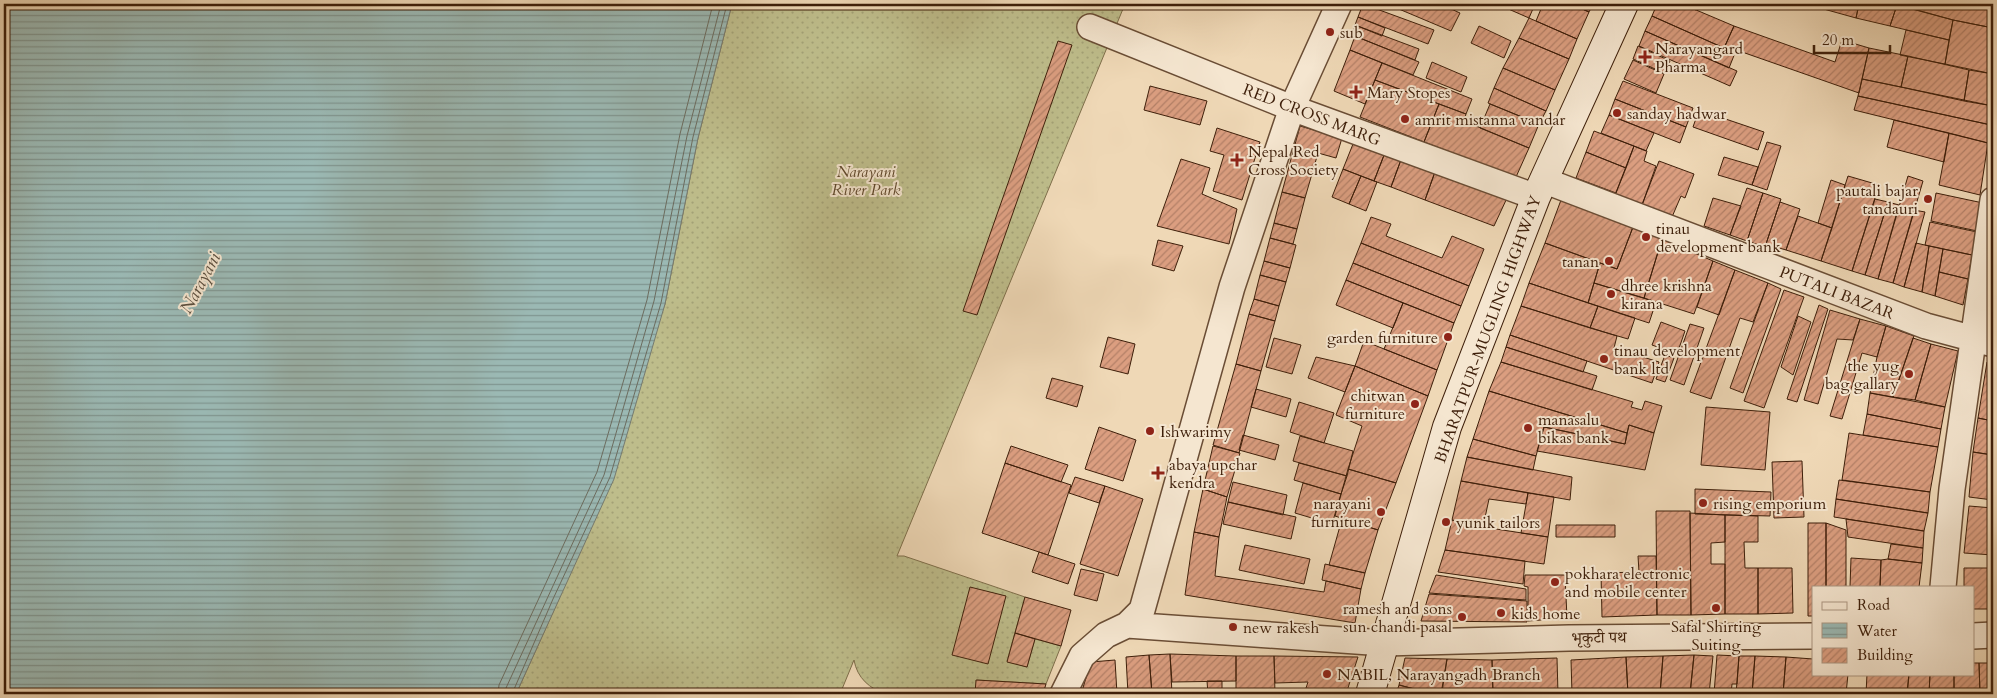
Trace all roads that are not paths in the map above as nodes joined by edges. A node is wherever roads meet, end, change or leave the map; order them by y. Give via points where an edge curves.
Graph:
1 (1339, 4) edge
2 (1624, 4) edge
3 (1090, 26) dead end
4 (1292, 108) junction
5 (1539, 189) junction
6 (1993, 200) edge
7 (1984, 341) edge
8 (1943, 586) edge
9 (1127, 625) junction
10 (1812, 636) edge
11 (1974, 636) edge
12 (1993, 636) edge
13 (1384, 643) junction
14 (1063, 694) edge
15 (1370, 694) edge

1 - 4 street
2 - 5 main road, BHARATPUR-MUGLING HIGHWAY
3 - 4 street, RED CROSS MARG
4 - 5 street, RED CROSS MARG
4 - 9 street via 1232,287 1150,587 1142,610
5 - 7 street, PUTALI BAZAR via 1926,326
5 - 13 main road, BHARATPUR-MUGLING HIGHWAY via 1447,427
6 - 7 street
7 - 8 street via 1952,489
9 - 13 street, भृकुटी पथ
9 - 14 street via 1106,635 1082,656
10 - 13 street, भृकुटी पथ
11 - 12 street
13 - 15 main road, BHARATPUR-MUGLING HIGHWAY

